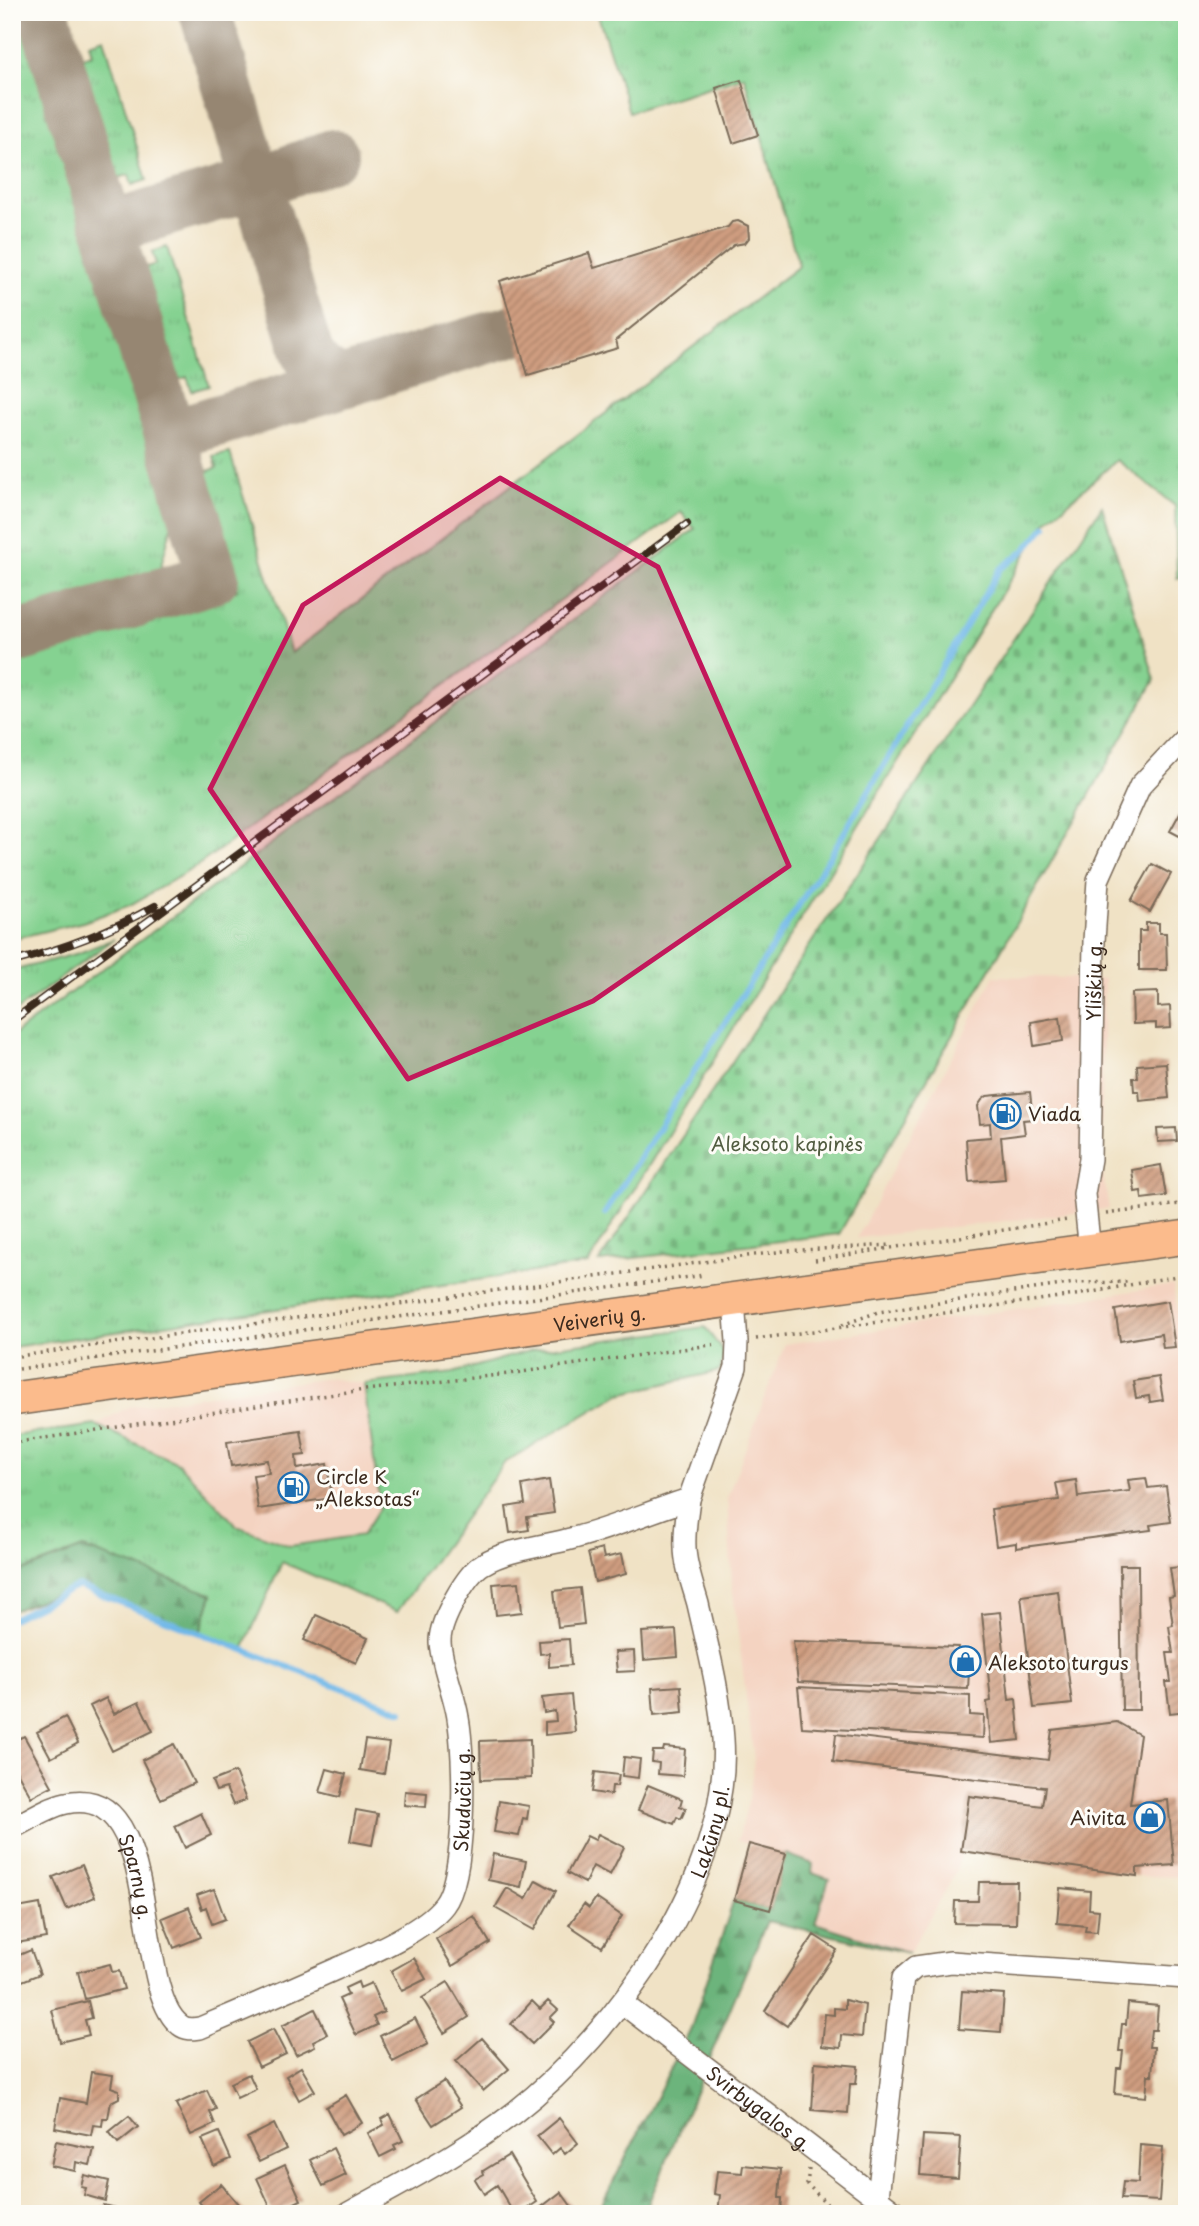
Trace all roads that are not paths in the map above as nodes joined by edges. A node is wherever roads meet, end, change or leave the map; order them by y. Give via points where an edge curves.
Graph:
1 (1187, 736) edge
2 (1187, 1237) edge
3 (1090, 1251) junction
4 (734, 1301) junction
5 (12, 1399) edge
6 (689, 1499) junction
7 (12, 1828) edge
8 (1187, 1978) edge
9 (622, 2003) junction
10 (200, 2028) joint
11 (876, 2206) edge
12 (347, 2214) edge
13 (898, 2214) edge

1 - 3 street, Yliškių g. via 1140,786 1098,880 1090,1159 1084,1194
2 - 3 main road, Veiverių g.
3 - 4 main road, Veiverių g.
4 - 5 main road, Veiverių g.
4 - 6 street, Lakūnų pl. via 736,1367
6 - 9 street, Lakūnų pl. via 684,1550 715,1678 723,1737 722,1783 699,1867 659,1948
6 - 10 street, Skudučių g. via 578,1538 499,1556 481,1565 453,1603 440,1641 459,1720 463,1774 462,1818 450,1896 443,1907 397,1940
7 - 10 street, Sparnų g. via 66,1803 85,1802 110,1812 132,1853 161,1997 179,2025
8 - 11 street via 951,1962 916,1967 903,1978
9 - 11 street, Svirbygalos g. via 814,2150
9 - 12 street, Lakūnų pl. via 573,2060 517,2111 458,2151
11 - 13 street, Svirbygalos g.

